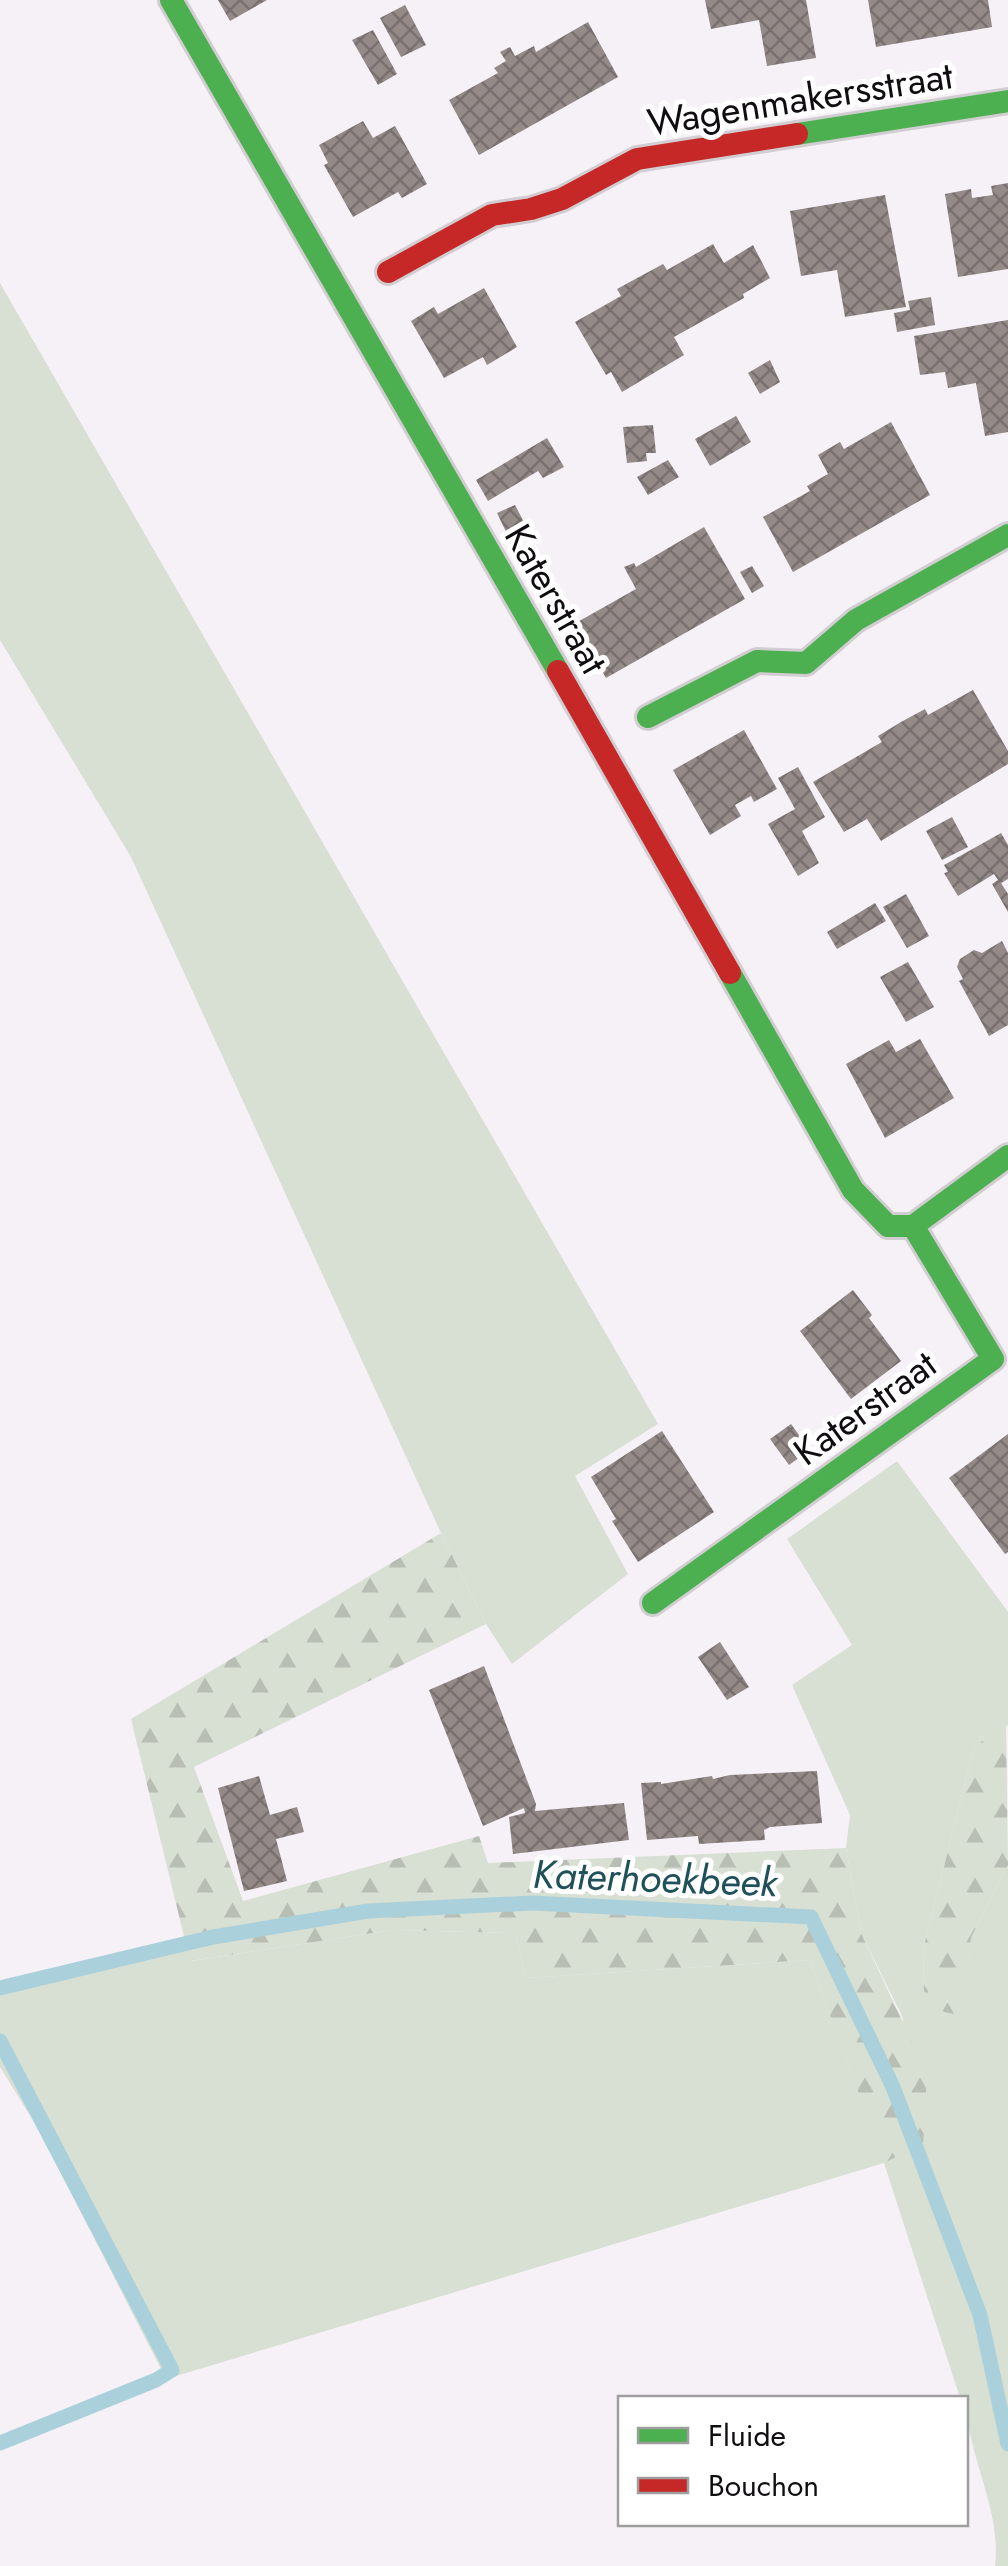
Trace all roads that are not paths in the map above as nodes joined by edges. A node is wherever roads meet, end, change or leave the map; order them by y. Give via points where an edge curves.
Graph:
1 (171, 0) edge
2 (1008, 101) edge
3 (388, 272) dead end
4 (1008, 535) edge
5 (648, 717) dead end
6 (1008, 1156) edge
7 (912, 1226) junction
8 (653, 1603) dead end

1 - 7 street, Katerstraat via 853,1190 888,1226
2 - 3 street, Wagenmakersstraat via 636,159 562,198 492,215
4 - 5 street via 856,620 806,663 757,661
6 - 7 street
7 - 8 street, Katerstraat via 992,1359

